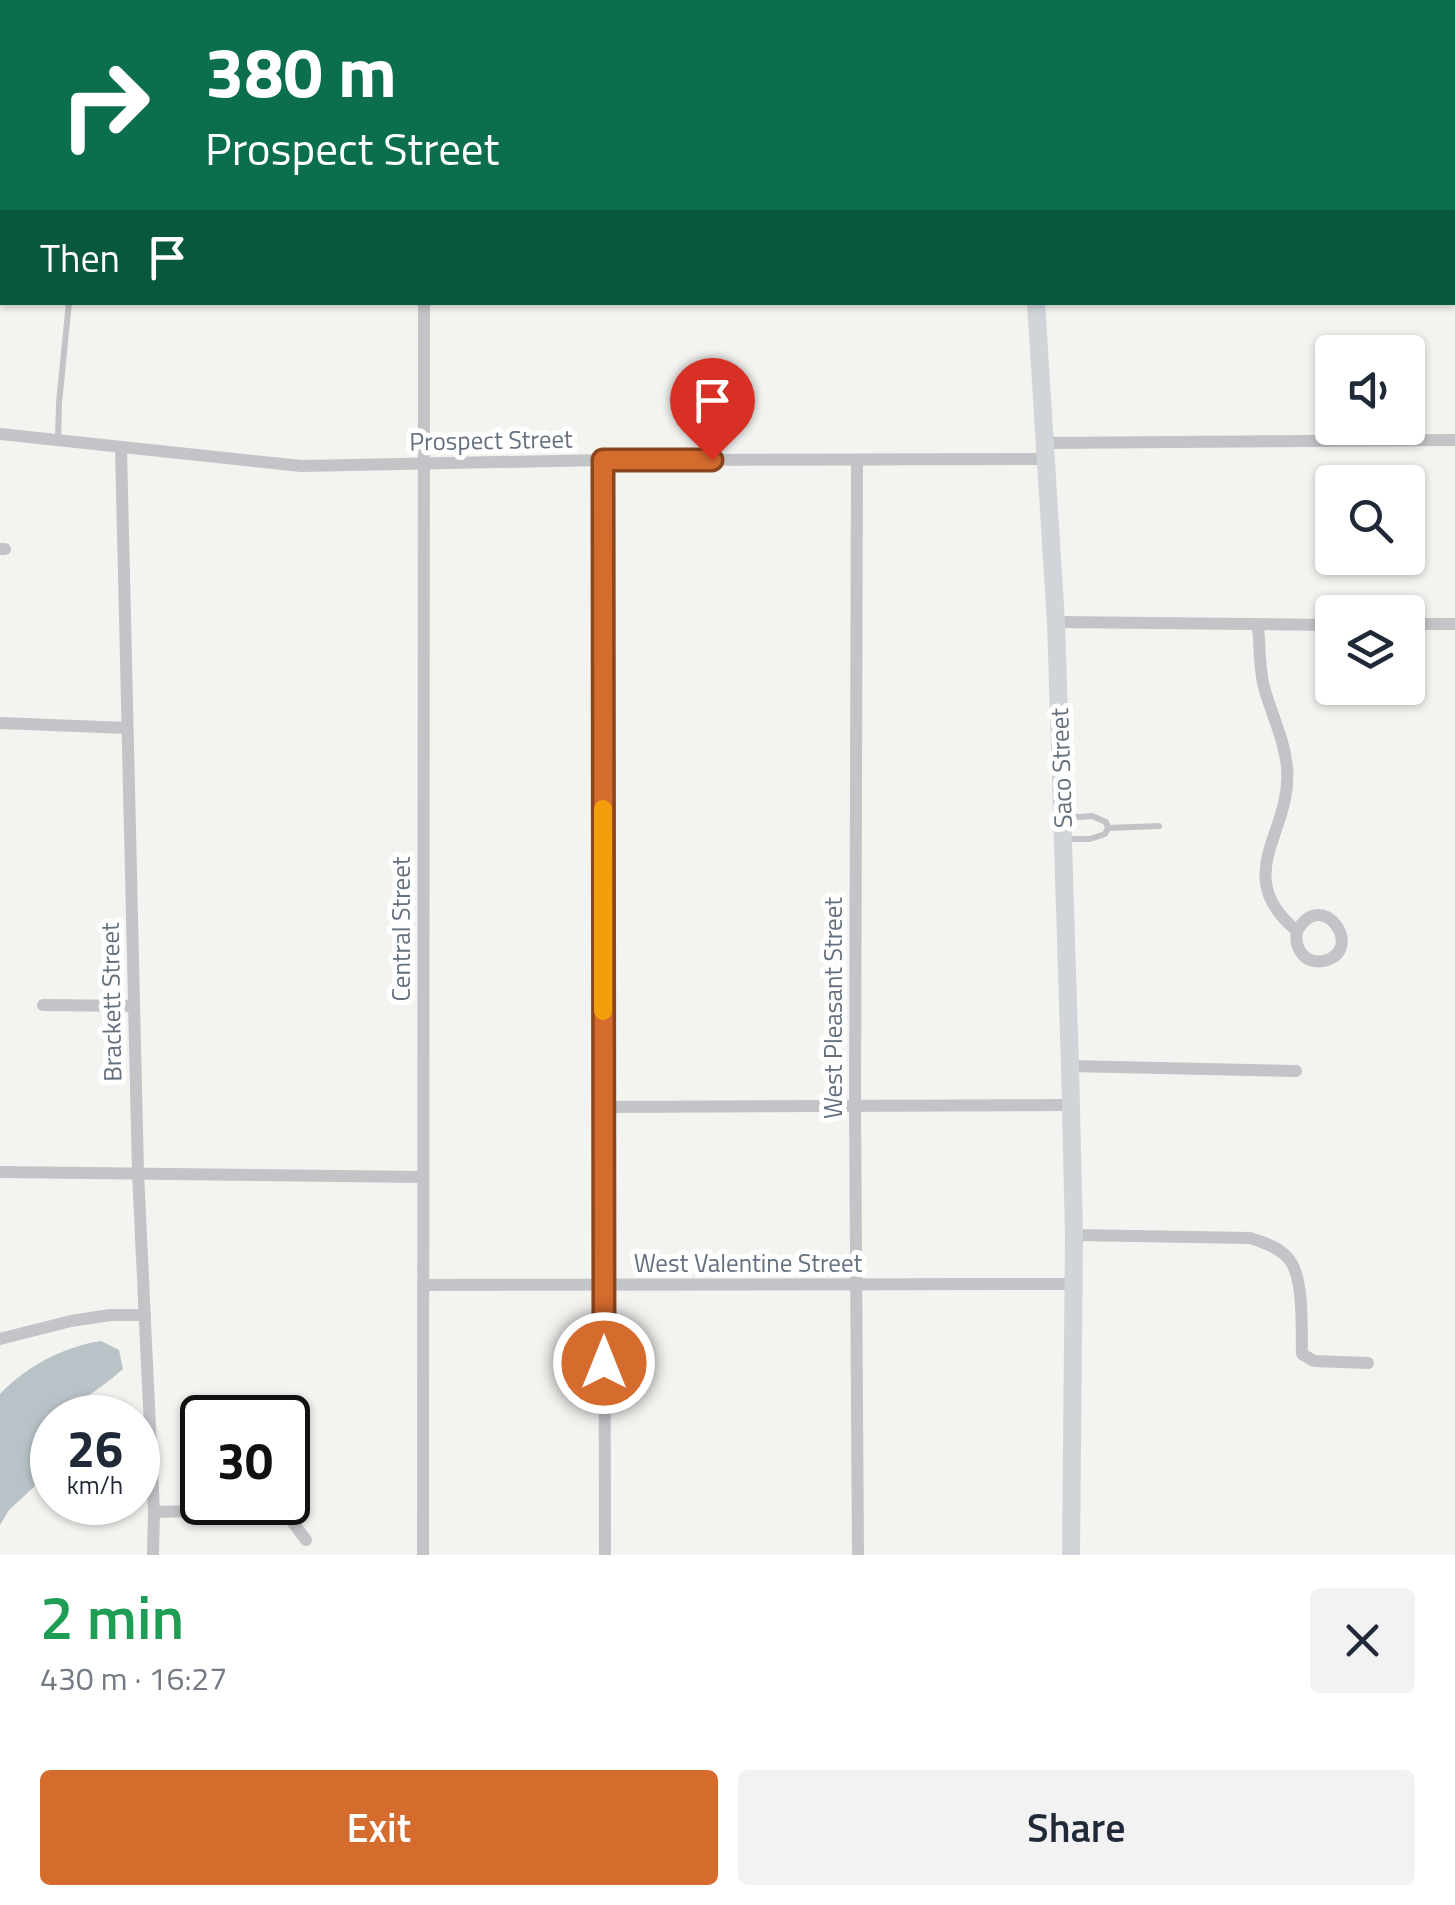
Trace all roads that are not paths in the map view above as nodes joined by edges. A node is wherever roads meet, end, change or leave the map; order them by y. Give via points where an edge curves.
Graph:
1 (68, 305) edge
2 (424, 305) edge
3 (1036, 305) edge
4 (0, 434) edge
5 (58, 440) junction
6 (1455, 440) edge
7 (120, 447) junction
8 (1046, 451) junction
9 (603, 460) junction
10 (856, 461) junction
11 (424, 463) junction
12 (1056, 622) junction
13 (1425, 624) edge
14 (1455, 624) edge
15 (1315, 625) edge
16 (1258, 626) junction
17 (0, 723) edge
18 (128, 728) junction
19 (1062, 818) junction
20 (1159, 826) dead end
21 (1108, 828) junction
22 (1063, 839) junction
23 (1297, 931) dead end
24 (43, 1005) dead end
25 (134, 1006) junction
26 (1070, 1066) junction
27 (1296, 1070) dead end
28 (1071, 1105) junction
29 (855, 1106) junction
30 (603, 1107) junction
31 (0, 1172) edge
32 (138, 1173) junction
33 (423, 1177) junction
34 (1074, 1235) junction
35 (1073, 1284) junction
36 (424, 1285) junction
37 (858, 1285) junction
38 (603, 1286) junction
39 (145, 1315) junction
40 (0, 1339) edge
41 (1368, 1363) dead end
42 (149, 1395) edge
43 (160, 1512) edge
44 (154, 1525) edge
45 (306, 1540) dead end
46 (153, 1555) edge
47 (423, 1555) edge
48 (605, 1555) edge
49 (858, 1555) edge
50 (1070, 1555) edge

1 - 5 lane
2 - 11 street, Central Street
3 - 8 main road, Saco Street
4 - 5 street, Prospect Street
5 - 7 street, Prospect Street
6 - 8 street, Prospect Street
7 - 11 street, Prospect Street via 301,466
7 - 18 street, Brackett Street
8 - 10 street, Prospect Street
8 - 12 main road, Saco Street
9 - 10 street, Prospect Street
9 - 11 street, Prospect Street
9 - 30 street
10 - 29 street, West Pleasant Street
11 - 33 street, Central Street
12 - 16 street
12 - 19 main road, Saco Street
13 - 14 street
15 - 16 street
16 - 23 street via 1263,682 1287,766 1287,794 1265,878 1270,901
17 - 18 street
18 - 25 street, Brackett Street
19 - 21 lane via 1092,816
19 - 22 main road, Saco Street
20 - 21 lane
21 - 22 lane via 1090,839
22 - 26 main road, Saco Street
24 - 25 street
25 - 32 street, Brackett Street
26 - 27 street
26 - 28 main road, Saco Street
28 - 29 street
28 - 34 main road, Saco Street
29 - 30 street
29 - 37 street, West Pleasant Street
30 - 38 street
31 - 32 street
32 - 33 street
32 - 39 street, Brackett Street
33 - 36 street, Central Street
34 - 35 main road, Saco Street
34 - 41 street via 1250,1238 1267,1244 1298,1274 1302,1354 1314,1361
35 - 37 street, West Valentine Street
35 - 50 main road, Saco Street
36 - 38 street, West Valentine Street
36 - 47 street, Central Street
37 - 38 street, West Valentine Street
37 - 49 street, West Pleasant Street
38 - 48 street
39 - 40 street via 71,1321
39 - 42 street, Brackett Street
43 - 45 street via 271,1509 287,1515
44 - 46 street, Brackett Street

